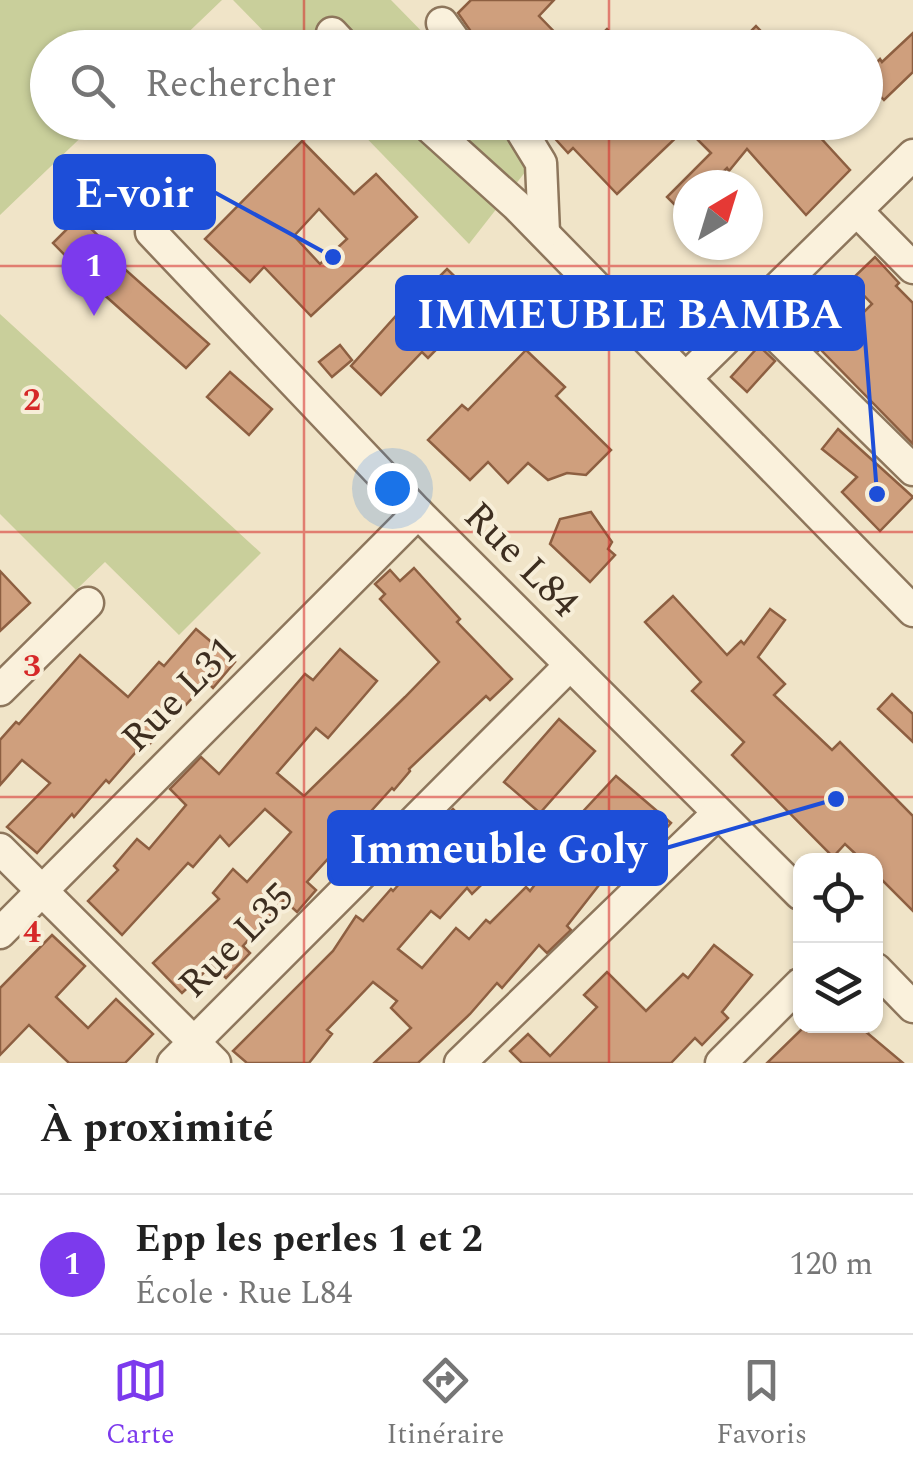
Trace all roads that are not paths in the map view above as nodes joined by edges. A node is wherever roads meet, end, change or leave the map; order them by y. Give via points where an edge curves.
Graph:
1 (443, 140) edge
2 (527, 140) edge
3 (913, 156) edge
4 (857, 211) junction
5 (151, 232) dead end
6 (544, 234) junction
7 (913, 268) edge
8 (754, 314) junction
9 (688, 377) junction
10 (913, 470) edge
11 (418, 514) junction
12 (88, 603) dead end
13 (913, 611) edge
14 (570, 665) junction
15 (0, 690) edge
16 (718, 813) junction
17 (0, 849) edge
18 (793, 887) edge
19 (42, 890) junction
20 (0, 933) edge
21 (883, 976) edge
22 (793, 991) edge
23 (913, 1007) edge
24 (194, 1056) edge
25 (460, 1063) edge
26 (721, 1063) edge

1 - 6 street
2 - 6 street via 541,164
3 - 4 street
4 - 7 street
4 - 8 street
5 - 11 street, Rue L84
6 - 9 street
8 - 9 street
8 - 10 street
9 - 13 street
11 - 14 street, Rue L84
11 - 19 street, Rue L31
12 - 15 street
14 - 16 street, Rue L84
14 - 24 street, Rue L35
16 - 18 street, Rue L84
16 - 25 street
17 - 19 street
19 - 20 street, Rue L31
19 - 24 street
21 - 23 street
22 - 26 street

